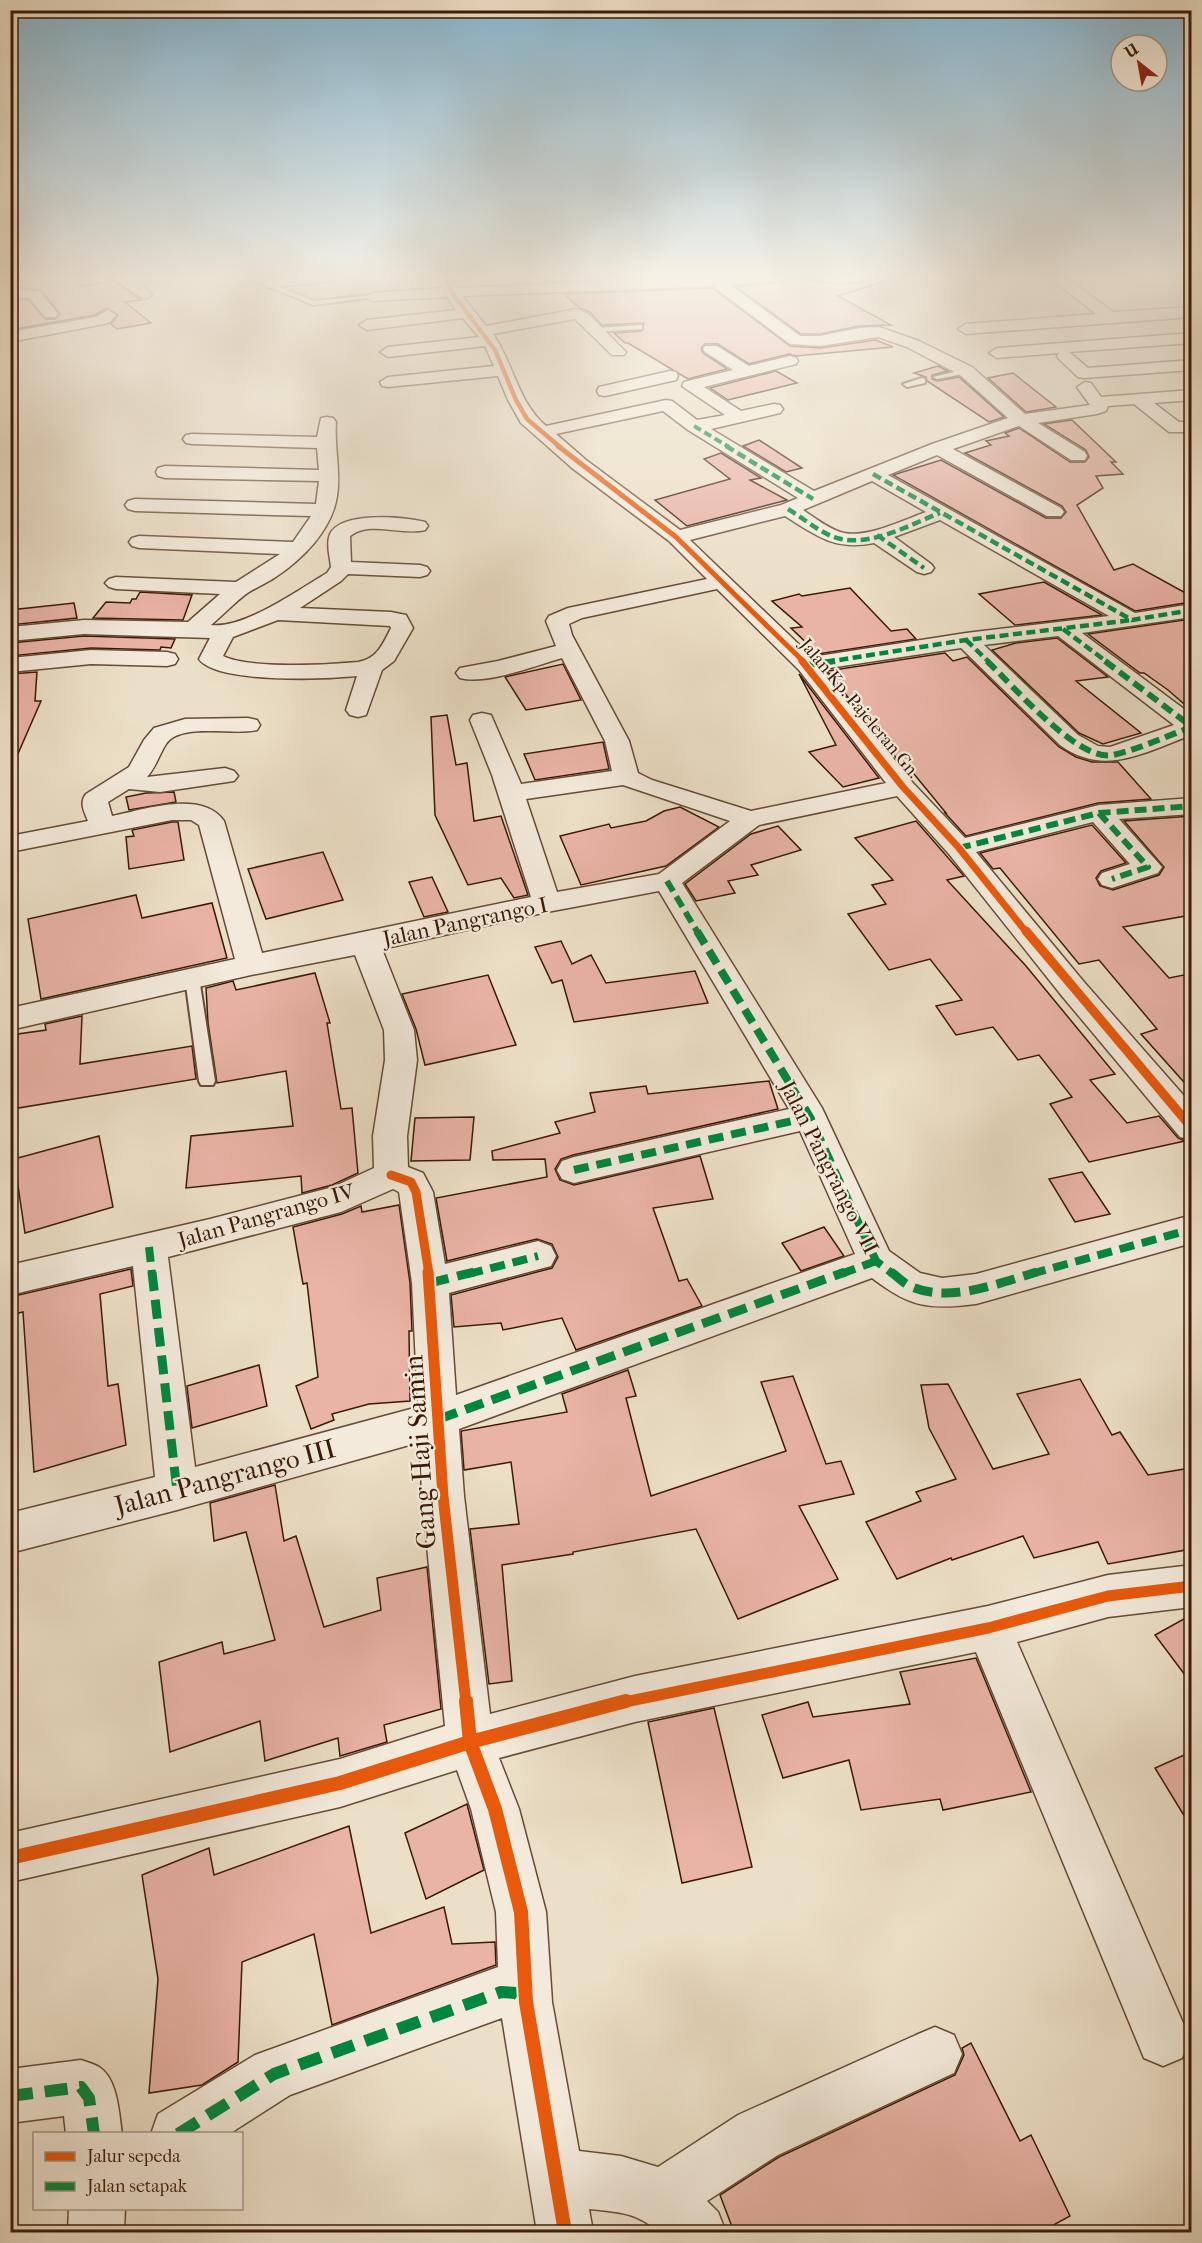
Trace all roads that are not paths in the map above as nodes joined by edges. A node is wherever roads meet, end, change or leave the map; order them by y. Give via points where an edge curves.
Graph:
1 (401, 381) edge
2 (508, 381) edge
3 (650, 381) edge
4 (679, 381) edge
5 (712, 381) edge
6 (922, 381) dead end
7 (977, 381) edge
8 (388, 382) dead end
9 (907, 384) dead end
10 (690, 386) junction
11 (605, 391) dead end
12 (1191, 395) edge
13 (1138, 399) junction
14 (774, 409) dead end
15 (736, 417) junction
16 (1021, 420) junction
17 (327, 422) dead end
18 (693, 426) junction
19 (1191, 427) edge
20 (542, 432) junction
21 (192, 439) dead end
22 (325, 443) junction
23 (938, 448) junction
24 (1078, 456) dead end
25 (165, 472) dead end
26 (873, 474) junction
27 (328, 476) junction
28 (813, 499) junction
29 (135, 506) dead end
30 (788, 508) junction
31 (324, 510) junction
32 (1054, 512) dead end
33 (940, 513) junction
34 (418, 526) dead end
35 (877, 535) junction
36 (676, 537) junction
37 (139, 542) dead end
38 (296, 548) junction
39 (342, 568) junction
40 (924, 568) dead end
41 (420, 571) dead end
42 (721, 582) junction
43 (116, 583) dead end
44 (240, 589) junction
45 (1191, 610) edge
46 (276, 613) junction
47 (1132, 620) junction
48 (193, 629) junction
49 (1064, 629) junction
50 (224, 633) junction
51 (10, 634) edge
52 (966, 640) junction
53 (570, 649) junction
54 (167, 659) dead end
55 (10, 665) edge
56 (807, 665) junction
57 (372, 667) junction
58 (468, 673) dead end
59 (358, 710) dead end
60 (482, 720) dead end
61 (248, 725) dead end
62 (1191, 727) edge
63 (225, 776) dead end
64 (626, 777) junction
65 (126, 780) junction
66 (903, 787) junction
67 (510, 793) junction
68 (1191, 806) edge
69 (1099, 813) junction
70 (750, 819) junction
71 (104, 826) junction
72 (10, 844) edge
73 (959, 848) junction
74 (1112, 879) dead end
75 (668, 881) junction
76 (547, 903) junction
77 (365, 943) junction
78 (251, 965) junction
79 (192, 978) junction
80 (10, 1019) edge
81 (207, 1080) dead end
82 (810, 1117) junction
83 (1191, 1128) edge
84 (574, 1170) dead end
85 (391, 1176) junction
86 (1191, 1229) edge
87 (149, 1247) junction
88 (538, 1256) dead end
89 (876, 1260) junction
90 (10, 1280) edge
91 (430, 1283) junction
92 (438, 1419) junction
93 (177, 1491) junction
94 (10, 1533) edge
95 (1191, 1586) edge
96 (988, 1628) junction
97 (470, 1742) junction
98 (10, 1858) edge
99 (526, 2002) junction
100 (1162, 2039) dead end
101 (935, 2054) dead end
102 (10, 2096) edge
103 (94, 2132) edge
104 (180, 2132) edge
105 (556, 2177) junction
106 (97, 2210) edge
107 (681, 2215) edge
108 (96, 2232) edge
109 (565, 2232) edge

1 - 8 street
2 - 20 street, Jalan Kp. Pajeleran Gn. via 521,411
3 - 11 street
4 - 10 street
5 - 10 street
6 - 9 lane
7 - 16 street
10 - 15 street
12 - 13 street
13 - 16 street via 1089,395 1100,407 1094,411
13 - 19 street via 1175,428
14 - 15 street
15 - 18 street
16 - 23 street
16 - 24 street
17 - 22 street
18 - 20 street via 663,405
18 - 28 street
20 - 36 street, Jalan Kp. Pajeleran Gn.
21 - 22 street
22 - 27 street
23 - 26 street
23 - 32 street
25 - 27 street
26 - 28 street
26 - 33 street
27 - 31 street
28 - 30 street
29 - 31 street
30 - 35 street via 841,539
30 - 36 street
31 - 38 street
33 - 35 street
33 - 47 street
34 - 39 street via 364,524 346,528 340,533
35 - 40 street
36 - 42 street, Jalan Kp. Pajeleran Gn.
37 - 38 street
38 - 44 street via 288,559
39 - 41 street
39 - 46 street via 318,589
42 - 53 street via 564,617 557,621
42 - 56 street, Jalan Kp. Pajeleran Gn.
43 - 44 street
44 - 48 street
45 - 47 street
46 - 50 street
46 - 57 street via 398,620 402,628 390,651
47 - 49 street
48 - 50 street
48 - 51 street via 84,627
49 - 52 street
49 - 62 street
50 - 57 street via 210,659 218,665 332,673
52 - 56 street
52 - 62 street via 1083,750 1112,755
53 - 58 street
53 - 64 street via 617,741
54 - 55 street via 91,657
56 - 66 street, Jalan Kp. Pajeleran Gn.
57 - 59 street
60 - 67 street
61 - 65 street via 170,729 156,740 139,771
63 - 65 street via 147,785
64 - 67 street
64 - 70 street
65 - 71 street via 95,799
66 - 70 street, Jalan Pangrango I
66 - 73 street, Jalan Kp. Pajeleran Gn.
67 - 76 street
68 - 69 street
69 - 73 street
69 - 74 street via 1148,865
70 - 75 street, Jalan Pangrango I
71 - 72 street
71 - 78 street via 172,812 197,812 211,820
73 - 83 street, Jalan Kp. Pajeleran Gn.
75 - 76 street, Jalan Pangrango I
75 - 82 street, Jalan Pangrango VII
76 - 77 street, Jalan Pangrango I
77 - 78 street, Jalan Pangrango I
77 - 85 street via 399,1030 401,1059 390,1136
78 - 79 street, Jalan Pangrango I
79 - 80 street, Jalan Pangrango I
79 - 81 lane
82 - 84 street
82 - 89 street, Jalan Pangrango VII
85 - 87 street, Jalan Pangrango IV via 341,1198
85 - 91 street, Gang Haji Samin via 411,1182 416,1192
86 - 89 street, Jalan Pangrango VII via 976,1290 942,1293 910,1286
87 - 90 street, Jalan Pangrango IV
87 - 93 street
88 - 91 street
89 - 92 street, Jalan Pangrango III
91 - 92 street, Gang Haji Samin
92 - 93 street, Jalan Pangrango III
92 - 97 street, Gang Haji Samin
93 - 94 street, Jalan Pangrango III
95 - 96 street via 1108,1596
96 - 97 street via 635,1699
96 - 100 street
97 - 98 street via 340,1783
97 - 99 street, Gang Haji Samin via 495,1809 521,1912
99 - 104 street via 516,1993 501,1992 274,2074
99 - 105 street, Gang Haji Samin
101 - 107 street via 758,2135
102 - 103 street via 81,2087 89,2098
105 - 107 street via 621,2184
105 - 109 street, Gang Haji Samin
106 - 108 street

